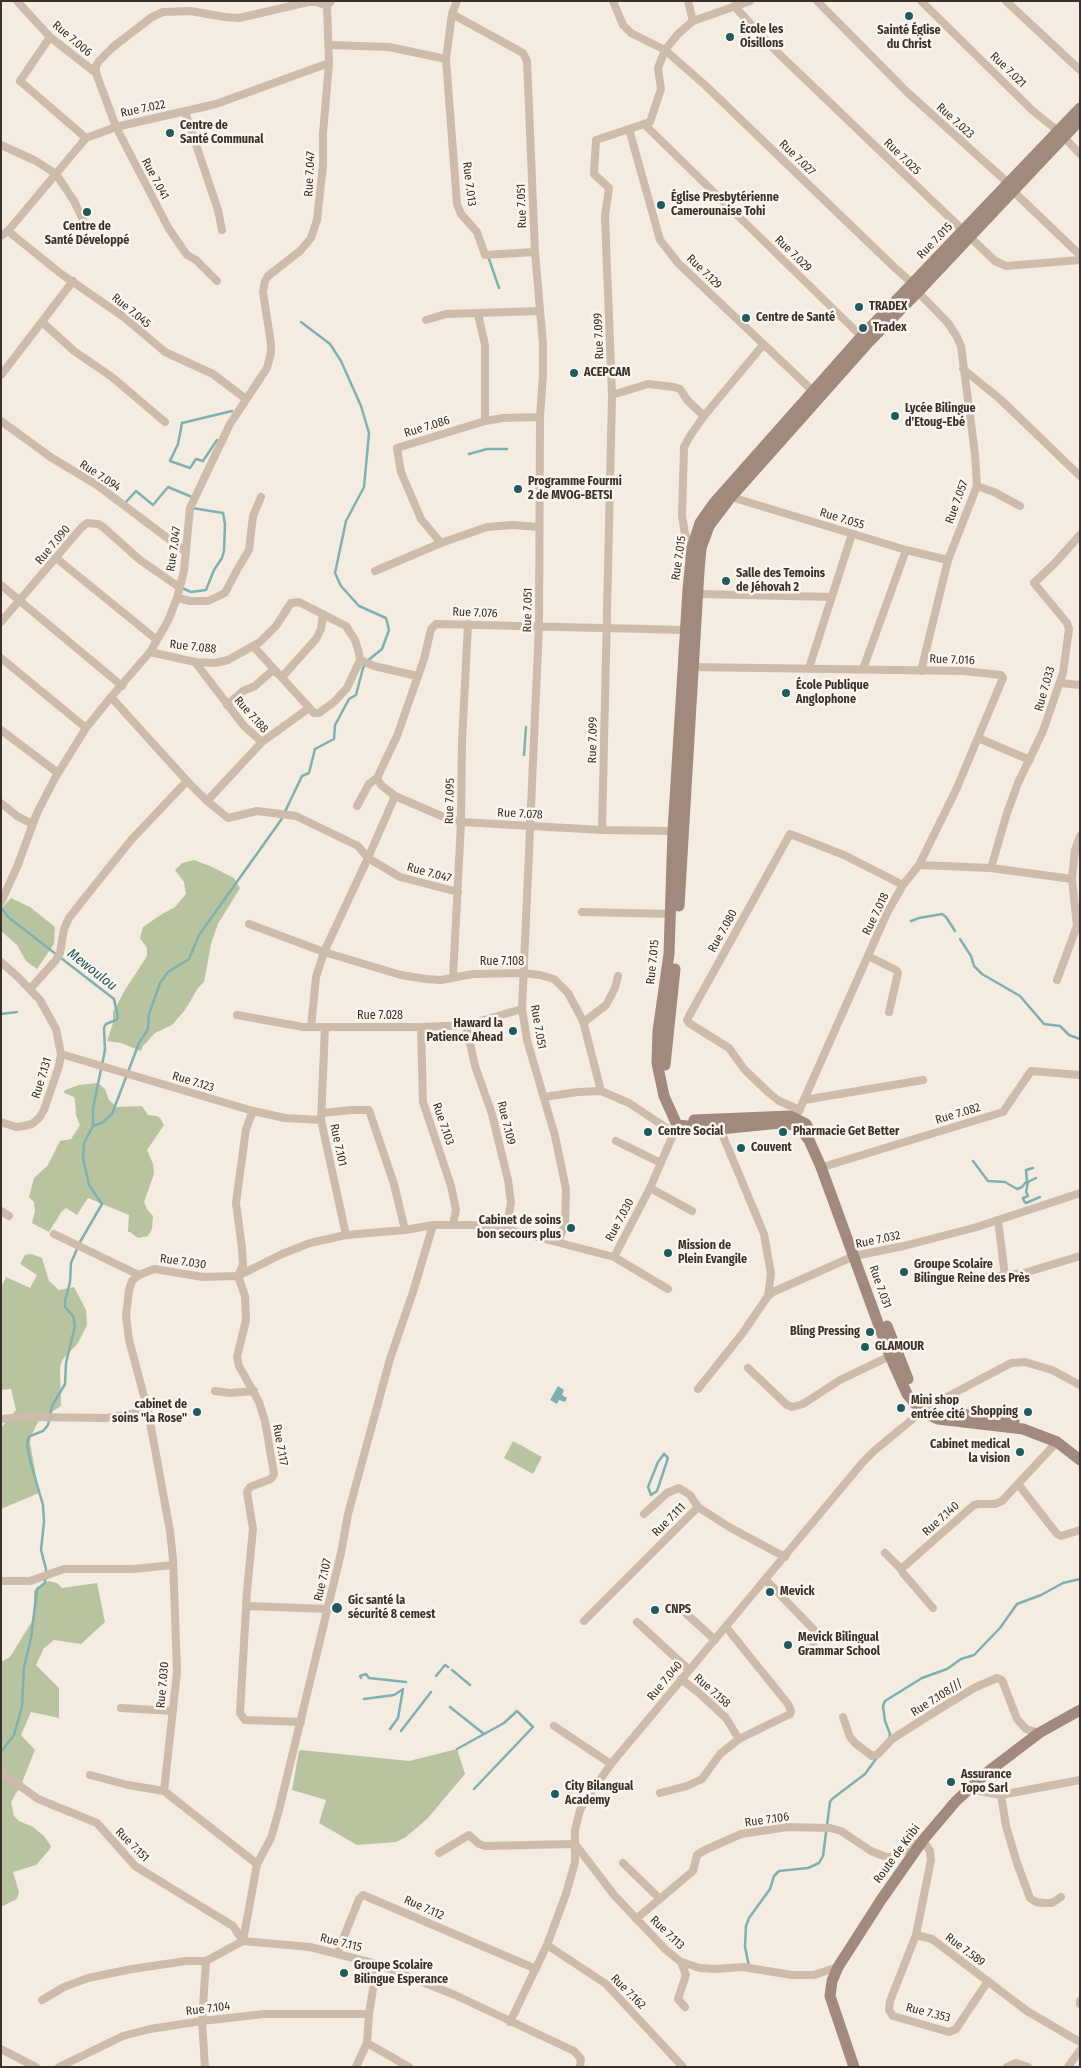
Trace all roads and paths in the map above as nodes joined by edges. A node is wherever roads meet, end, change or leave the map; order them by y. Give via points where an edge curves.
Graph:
1 (17, 1) edge
2 (457, 1) edge
3 (613, 1) edge
4 (688, 1) edge
5 (750, 1) edge
6 (817, 1) edge
7 (921, 1) edge
8 (1006, 1) edge
9 (329, 4) edge
10 (734, 6) junction
11 (452, 14) junction
12 (693, 21) junction
13 (50, 36) junction
14 (328, 44) junction
15 (665, 50) junction
16 (446, 59) junction
17 (329, 63) junction
18 (1080, 70) edge
19 (96, 73) junction
20 (1080, 108) edge
21 (185, 112) junction
22 (1080, 120) edge
23 (644, 124) junction
24 (116, 127) junction
25 (628, 129) junction
26 (1060, 134) junction
27 (86, 138) junction
28 (1, 144) edge
29 (1080, 154) edge
30 (56, 174) junction
31 (1010, 186) junction
32 (84, 222) dead end
33 (222, 230) dead end
34 (4, 233) edge
35 (967, 234) junction
36 (535, 252) junction
37 (1080, 255) edge
38 (1080, 260) edge
39 (217, 281) dead end
40 (73, 282) junction
41 (916, 288) junction
42 (540, 311) junction
43 (478, 314) junction
44 (426, 320) dead end
45 (42, 322) junction
46 (865, 340) junction
47 (763, 345) junction
48 (963, 369) junction
49 (1, 375) edge
50 (612, 394) junction
51 (816, 394) junction
52 (246, 399) junction
53 (704, 416) junction
54 (540, 417) junction
55 (1, 421) edge
56 (485, 421) junction
57 (165, 422) dead end
58 (1080, 476) edge
59 (977, 486) junction
60 (260, 496) dead end
61 (731, 498) junction
62 (1020, 506) dead end
63 (539, 527) junction
64 (852, 534) junction
65 (1080, 535) edge
66 (441, 543) junction
67 (692, 548) junction
68 (906, 550) junction
69 (186, 552) junction
70 (56, 558) junction
71 (948, 560) junction
72 (375, 571) dead end
73 (1, 586) edge
74 (179, 587) junction
75 (698, 594) junction
76 (832, 596) junction
77 (177, 598) junction
78 (20, 601) junction
79 (323, 614) junction
80 (1, 622) edge
81 (468, 624) junction
82 (539, 626) junction
83 (607, 628) junction
84 (685, 630) junction
85 (157, 640) junction
86 (254, 646) junction
87 (150, 652) junction
88 (1, 658) edge
89 (360, 660) junction
90 (195, 662) junction
91 (692, 667) junction
92 (809, 668) junction
93 (863, 669) junction
94 (921, 671) junction
95 (417, 676) junction
96 (282, 677) junction
97 (1061, 683) junction
98 (1080, 685) edge
99 (122, 686) junction
100 (111, 697) junction
101 (227, 705) junction
102 (309, 708) junction
103 (86, 728) junction
104 (1, 730) edge
105 (978, 738) junction
106 (262, 742) junction
107 (1030, 760) junction
108 (58, 773) junction
109 (377, 778) junction
110 (187, 781) junction
111 (395, 796) junction
112 (207, 801) junction
113 (1, 803) edge
114 (357, 806) dead end
115 (461, 822) junction
116 (32, 824) junction
117 (530, 826) junction
118 (602, 830) junction
119 (674, 831) junction
120 (1080, 836) edge
121 (368, 858) junction
122 (919, 865) junction
123 (991, 868) junction
124 (1072, 880) junction
125 (903, 885) junction
126 (4, 891) edge
127 (458, 892) junction
128 (1, 902) edge
129 (582, 912) dead end
130 (671, 914) junction
131 (249, 924) dead end
132 (1078, 927) edge
133 (324, 952) junction
134 (868, 956) junction
135 (1, 962) edge
136 (523, 973) junction
137 (618, 976) dead end
138 (453, 978) junction
139 (1057, 980) dead end
140 (30, 989) junction
141 (522, 1009) junction
142 (889, 1012) dead end
143 (237, 1015) dead end
144 (584, 1022) junction
145 (466, 1025) junction
146 (311, 1027) junction
147 (325, 1027) junction
148 (421, 1027) junction
149 (61, 1054) junction
150 (1080, 1075) edge
151 (923, 1080) dead end
152 (601, 1091) junction
153 (544, 1097) junction
154 (804, 1100) junction
155 (252, 1111) junction
156 (798, 1114) junction
157 (322, 1116) junction
158 (1, 1122) edge
159 (677, 1125) junction
160 (720, 1129) junction
161 (616, 1141) dead end
162 (661, 1163) junction
163 (826, 1166) junction
164 (650, 1188) junction
165 (1080, 1193) edge
166 (1, 1211) edge
167 (692, 1211) dead end
168 (9, 1216) dead end
169 (998, 1220) junction
170 (433, 1225) junction
171 (452, 1225) junction
172 (506, 1229) junction
173 (405, 1230) junction
174 (54, 1234) dead end
175 (346, 1235) junction
176 (558, 1242) junction
177 (857, 1256) junction
178 (1080, 1256) edge
179 (614, 1257) junction
180 (139, 1275) junction
181 (238, 1276) junction
182 (1005, 1276) junction
183 (965, 1280) dead end
184 (668, 1289) dead end
185 (768, 1296) junction
186 (890, 1356) junction
187 (748, 1368) dead end
188 (1080, 1385) edge
189 (698, 1390) dead end
190 (215, 1391) dead end
191 (254, 1391) junction
192 (924, 1410) junction
193 (148, 1411) junction
194 (1, 1419) edge
195 (1057, 1442) junction
196 (1080, 1453) edge
197 (1080, 1460) edge
198 (1018, 1484) junction
199 (698, 1507) junction
200 (644, 1514) dead end
201 (1080, 1530) edge
202 (885, 1553) dead end
203 (785, 1557) junction
204 (173, 1565) junction
205 (901, 1569) junction
206 (1, 1580) edge
207 (766, 1580) junction
208 (246, 1606) junction
209 (679, 1607) dead end
210 (933, 1608) dead end
211 (328, 1609) junction
212 (584, 1621) dead end
213 (638, 1622) dead end
214 (726, 1626) junction
215 (715, 1640) junction
216 (813, 1646) dead end
217 (689, 1670) junction
218 (681, 1679) junction
219 (121, 1708) dead end
220 (1080, 1710) edge
221 (173, 1711) junction
222 (843, 1717) dead end
223 (301, 1722) junction
224 (554, 1726) dead end
225 (1039, 1733) junction
226 (739, 1739) junction
227 (611, 1764) junction
228 (1, 1772) edge
229 (90, 1775) dead end
230 (1080, 1780) edge
231 (968, 1790) junction
232 (164, 1791) junction
233 (660, 1793) dead end
234 (1000, 1795) junction
235 (923, 1840) junction
236 (575, 1844) junction
237 (439, 1853) dead end
238 (624, 1863) dead end
239 (257, 1864) junction
240 (1061, 1897) dead end
241 (659, 1898) junction
242 (636, 1919) junction
243 (916, 1935) junction
244 (244, 1941) junction
245 (547, 1945) junction
246 (337, 1954) junction
247 (206, 1961) junction
248 (681, 1962) junction
249 (378, 1964) junction
250 (838, 1967) junction
251 (536, 1969) junction
252 (988, 1981) junction
253 (42, 2000) dead end
254 (1080, 2000) edge
255 (1080, 2004) edge
256 (685, 2008) dead end
257 (369, 2014) junction
258 (202, 2020) junction
259 (510, 2022) junction
260 (1080, 2042) edge
261 (366, 2043) junction
262 (1, 2048) edge
263 (1080, 2050) edge
264 (36, 2067) edge
265 (59, 2067) edge
266 (205, 2067) edge
267 (356, 2067) edge
268 (409, 2067) edge
269 (580, 2067) edge
270 (683, 2067) edge
271 (854, 2067) edge
272 (1007, 2067) edge
273 (1028, 2067) edge
274 (1068, 2067) edge

1 - 13 street, Rue 7.006
2 - 11 street, Rue 7.013
3 - 15 street via 623,25 631,33
4 - 12 street
5 - 10 street
6 - 31 street, Rue 7.023 via 907,92
7 - 26 street, Rue 7.021
8 - 18 street
9 - 14 street, Rue 7.047
9 - 19 street, Rue 7.006 via 308,2 239,18 190,11 163,12 113,47 99,61
10 - 12 street
10 - 35 street, Rue 7.025 via 784,59
11 - 16 street, Rue 7.013
11 - 36 street, Rue 7.051 via 523,53 527,61
12 - 15 street
13 - 19 street, Rue 7.006
13 - 27 street via 20,80
14 - 16 street via 389,47
14 - 17 street, Rue 7.047
15 - 23 street via 658,68 661,89 650,122
15 - 41 street, Rue 7.027
16 - 36 street, Rue 7.013 via 461,214 477,232 485,255
17 - 21 street, Rue 7.022
17 - 52 street, Rue 7.047 via 318,220 311,238 300,251 265,281 263,292 271,353 267,368
19 - 24 street, Rue 7.041
20 - 26 main road, Rue 7.015
21 - 24 street, Rue 7.022
21 - 33 street
22 - 26 main road, Rue 7.015
23 - 25 street, Rue 7.099
23 - 46 street, Rue 7.029
24 - 27 street, Rue 7.022
24 - 39 street, Rue 7.041 via 169,229 187,255
25 - 47 street, Rue 7.129 via 660,240 678,263
25 - 50 street, Rue 7.099 via 596,140 594,174 608,188 605,216
26 - 29 street, Rue 7.021
26 - 31 main road, Rue 7.015
27 - 30 street
28 - 30 street
30 - 32 street
30 - 34 street
31 - 35 main road, Rue 7.015
31 - 37 street, Rue 7.023
34 - 40 street, Rue 7.045
35 - 38 street, Rue 7.025 via 1006,266
35 - 41 main road, Rue 7.015
36 - 42 street, Rue 7.051
40 - 45 street
40 - 52 street, Rue 7.045 via 125,318 165,352 212,374
41 - 46 main road, Rue 7.015
41 - 48 street, Rue 7.057 via 957,337
42 - 43 street
42 - 54 street, Rue 7.051 via 543,374
43 - 44 street via 446,314
43 - 56 street via 485,345
45 - 49 street
45 - 57 street
46 - 51 main road, Rue 7.015
47 - 51 street, Rue 7.129
47 - 53 street
48 - 58 street via 1000,399
48 - 59 street, Rue 7.057
50 - 53 street via 648,384 674,387 680,389
50 - 83 street, Rue 7.099
51 - 61 main road, Rue 7.015
51 - 67 main road, Rue 7.015 via 714,503 700,523
52 - 69 street, Rue 7.047 via 230,424 190,508
53 - 67 street via 684,447 683,524
54 - 56 street, Rue 7.086
54 - 63 street, Rue 7.051
55 - 69 street, Rue 7.094 via 96,485
56 - 66 street, Rue 7.086 via 397,448 401,472 421,519
59 - 62 street
59 - 71 street, Rue 7.057
60 - 77 street via 253,516 249,550 226,593 208,601
61 - 64 street, Rue 7.055
61 - 75 main road, Rue 7.015 via 704,537
63 - 66 street via 488,527
63 - 82 street, Rue 7.051
64 - 68 street, Rue 7.055
64 - 76 street
65 - 97 street, Rue 7.033 via 1034,583 1069,629
66 - 72 street
67 - 84 main road, Rue 7.015
68 - 71 street, Rue 7.055
68 - 93 street
69 - 74 street, Rue 7.047
70 - 74 street, Rue 7.090 via 81,528 87,524 98,524
70 - 78 street, Rue 7.090
70 - 85 street
71 - 94 street, Rue 7.057
73 - 78 street
74 - 77 street, Rue 7.047
75 - 76 street
75 - 91 main road, Rue 7.015
76 - 92 street
77 - 85 street, Rue 7.047
78 - 80 street, Rue 7.090
78 - 99 street
79 - 86 street, Rue 7.088 via 299,602 291,603 276,626
79 - 89 street, Rue 7.088 via 346,626 355,640
79 - 96 street via 316,639
81 - 82 street, Rue 7.076
81 - 95 street, Rue 7.076 via 439,623 432,627
81 - 115 street, Rue 7.095
82 - 83 street, Rue 7.076
82 - 117 street, Rue 7.051
83 - 84 street, Rue 7.076
83 - 118 street, Rue 7.099
84 - 119 main road, Rue 7.015
85 - 87 street, Rue 7.047
86 - 90 street, Rue 7.088 via 228,660
86 - 96 street
87 - 90 street, Rue 7.088
87 - 99 street, Rue 7.047
88 - 103 street
89 - 95 street
89 - 102 street via 347,688 334,702 318,713
90 - 101 street, Rue 7.188
91 - 92 street, Rue 7.016
91 - 159 main road, Rue 7.015 via 676,955 664,1058
92 - 93 street, Rue 7.016
93 - 94 street, Rue 7.016
94 - 105 street, Rue 7.016 via 964,671 1002,676
95 - 109 street, Rue 7.076 via 397,736
96 - 101 street via 273,670
96 - 102 street
97 - 98 street
97 - 107 street, Rue 7.033
99 - 100 street, Rue 7.047
100 - 103 street
100 - 110 street, Rue 7.047
101 - 106 street, Rue 7.188
102 - 106 street
103 - 108 street
104 - 108 street
105 - 107 street
105 - 122 street, Rue 7.016 via 943,820
106 - 112 street, Rue 7.188
107 - 123 street, Rue 7.033 via 1007,812
108 - 116 street
109 - 111 street, Rue 7.078
109 - 114 street, Rue 7.076 via 368,784
110 - 112 street, Rue 7.047
110 - 140 street via 132,839 87,895 67,924 56,960
111 - 115 street, Rue 7.078
111 - 121 street
112 - 121 street, Rue 7.047 via 228,818 257,811 296,816 358,846
113 - 116 street
115 - 117 street, Rue 7.078
115 - 127 street, Rue 7.095
116 - 126 street
117 - 118 street, Rue 7.078
117 - 136 street, Rue 7.051
118 - 119 street, Rue 7.078
119 - 130 main road, Rue 7.015
120 - 124 street
121 - 127 street, Rue 7.047 via 400,877
121 - 133 street
122 - 123 street
122 - 125 street, Rue 7.018
123 - 124 street
124 - 132 street
125 - 134 street, Rue 7.018
125 - 156 street, Rue 7.080 via 844,855 790,834 689,1016 689,1023 728,1048 769,1093
126 - 128 street
127 - 138 street, Rue 7.095
129 - 130 street
130 - 159 main road, Rue 7.015 via 657,1063 664,1096
131 - 133 street, Rue 7.108
132 - 139 street
133 - 138 street, Rue 7.108 via 401,975 426,980
133 - 146 street via 316,977
134 - 142 street via 898,973
134 - 154 street, Rue 7.018
135 - 140 street, Rue 7.131
136 - 138 street, Rue 7.108 via 473,974
136 - 141 street, Rue 7.051
136 - 144 street, Rue 7.108 via 559,982 578,1007
137 - 144 street via 606,1005
140 - 149 street, Rue 7.131 via 40,1000 56,1030
141 - 145 street, Rue 7.028
141 - 153 street, Rue 7.051 via 527,1040
143 - 146 street, Rue 7.028
144 - 152 street, Rue 7.108
145 - 148 street, Rue 7.028
145 - 172 street, Rue 7.109 via 508,1180 511,1203
146 - 147 street, Rue 7.028
147 - 148 street, Rue 7.028
147 - 157 street, Rue 7.101
148 - 171 street, Rue 7.103 via 423,1102 451,1186 456,1210
149 - 155 street, Rue 7.123
149 - 158 street, Rue 7.131 via 39,1118 32,1124 16,1127
150 - 163 street, Rue 7.082 via 1032,1071 1003,1112
151 - 154 street
152 - 153 street
152 - 159 street
153 - 176 street, Rue 7.051 via 566,1189 565,1224
154 - 156 street, Rue 7.018
155 - 157 street, Rue 7.123 via 285,1118
155 - 181 street, Rue 7.117 via 246,1129 236,1203 243,1265
156 - 159 main road
156 - 163 main road, Rue 7.031 via 818,1142
157 - 173 street, Rue 7.123 via 369,1110 394,1184
157 - 175 street, Rue 7.101
159 - 160 main road, Rue 7.031
159 - 162 street, Rue 7.030
160 - 177 main road, Rue 7.031 via 780,1124 794,1125 802,1130 816,1154
160 - 185 street via 764,1234 771,1274
161 - 162 street
162 - 164 street, Rue 7.030
163 - 177 main road, Rue 7.031
164 - 167 street
164 - 179 street, Rue 7.030
165 - 169 street, Rue 7.032
166 - 168 street
169 - 177 street, Rue 7.032
169 - 182 street
170 - 171 street, Rue 7.030
170 - 173 street, Rue 7.030
170 - 211 street, Rue 7.107 via 390,1359 348,1514
171 - 172 street, Rue 7.030
172 - 176 street, Rue 7.030
173 - 175 street, Rue 7.030
174 - 180 street
175 - 181 street, Rue 7.030 via 310,1243
176 - 179 street, Rue 7.030
177 - 185 street, Rue 7.032
177 - 186 main road, Rue 7.031
177 - 192 main road, Rue 7.031
178 - 182 street
179 - 184 street
180 - 181 street, Rue 7.030 via 154,1268 203,1277
180 - 193 street, Rue 7.030 via 128,1290 126,1314 129,1340
181 - 191 street, Rue 7.117 via 245,1296 246,1320 237,1357
182 - 183 street
185 - 189 street
186 - 187 street via 792,1407
186 - 192 main road, Rue 7.031 via 907,1394
188 - 192 street, Rue 7.040 via 1052,1370 1011,1363
190 - 191 street
191 - 208 street, Rue 7.117 via 264,1421 274,1474 247,1492 253,1529
192 - 195 main road via 938,1419 1023,1429
192 - 196 main road via 1032,1425
192 - 203 street, Rue 7.040 via 862,1462
193 - 194 street via 108,1418
193 - 204 street, Rue 7.030
195 - 197 main road
195 - 198 street, Rue 7.140
198 - 201 street via 1057,1534 1061,1536
198 - 205 street, Rue 7.140 via 1002,1501 974,1505
199 - 200 street via 690,1495 678,1488 662,1496
199 - 203 street, Rue 7.111
199 - 212 street, Rue 7.111
202 - 205 street
203 - 207 street, Rue 7.040
204 - 206 street via 133,1569 64,1569 30,1580
204 - 221 street, Rue 7.030 via 178,1672
205 - 210 street
207 - 214 street, Rue 7.040
207 - 216 street via 816,1632
208 - 211 street
208 - 223 street, Rue 7.117 via 242,1718
209 - 215 street
211 - 223 street, Rue 7.107
213 - 217 street
214 - 215 street, Rue 7.040
214 - 226 street via 791,1711 774,1723
215 - 217 street, Rue 7.040
217 - 218 street, Rue 7.040
218 - 226 street, Rue 7.158 via 726,1718
218 - 227 street, Rue 7.040
219 - 221 street
220 - 225 main road, Route de Kribi
221 - 232 street, Rue 7.030
222 - 225 street, Rue 7.108/// via 850,1737 872,1756 892,1739 941,1708 997,1678 1002,1680 1016,1719 1026,1729
223 - 239 street, Rue 7.107 via 271,1838
224 - 227 street
225 - 231 main road, Route de Kribi
226 - 233 street via 720,1754 702,1778
227 - 236 street, Rue 7.040 via 580,1810
228 - 244 street, Rue 7.151 via 38,1799 97,1823 135,1866 233,1926
229 - 232 street
230 - 234 street
231 - 234 street
231 - 235 main road, Route de Kribi
232 - 239 street
234 - 240 street via 1006,1826 1030,1898 1036,1902 1052,1903
235 - 241 street, Rue 7.106 via 892,1857 871,1851 841,1831 830,1828 796,1827 751,1832 704,1850 697,1856 694,1871
235 - 243 street via 930,1852 930,1860
235 - 250 main road, Route de Kribi
236 - 237 street via 486,1846 469,1835
236 - 242 street, Rue 7.113
236 - 245 street, Rue 7.040 via 573,1871
238 - 241 street
239 - 244 street, Rue 7.107
241 - 242 street, Rue 7.106
242 - 248 street, Rue 7.113
243 - 252 street, Rue 7.589 via 932,1939
243 - 252 street, Rue 7.353 via 890,2001 893,2016 949,2032 956,2029
244 - 246 street, Rue 7.115 via 301,1945
244 - 247 street
245 - 251 street, Rue 7.040
245 - 270 street, Rue 7.162 via 606,1984
246 - 249 street, Rue 7.115
246 - 251 street, Rue 7.112 via 360,1896 366,1895
247 - 253 street via 167,1964 88,1978
247 - 258 street
248 - 250 street, Rue 7.113 via 700,1968 743,1967 792,1975 814,1974
248 - 256 street via 686,1974 678,1999
249 - 257 street
249 - 259 street, Rue 7.115
250 - 271 main road, Route de Kribi via 830,1996
251 - 259 street, Rue 7.040
252 - 260 street, Rue 7.589 via 1027,2011
254 - 255 street
257 - 258 street, Rue 7.104 via 264,2014
257 - 261 street
258 - 265 street, Rue 7.104 via 123,2036
258 - 266 street
259 - 269 street, Rue 7.115 via 574,2051 580,2059
261 - 267 street
261 - 268 street
262 - 264 street
263 - 274 street
272 - 273 street via 1016,2063

